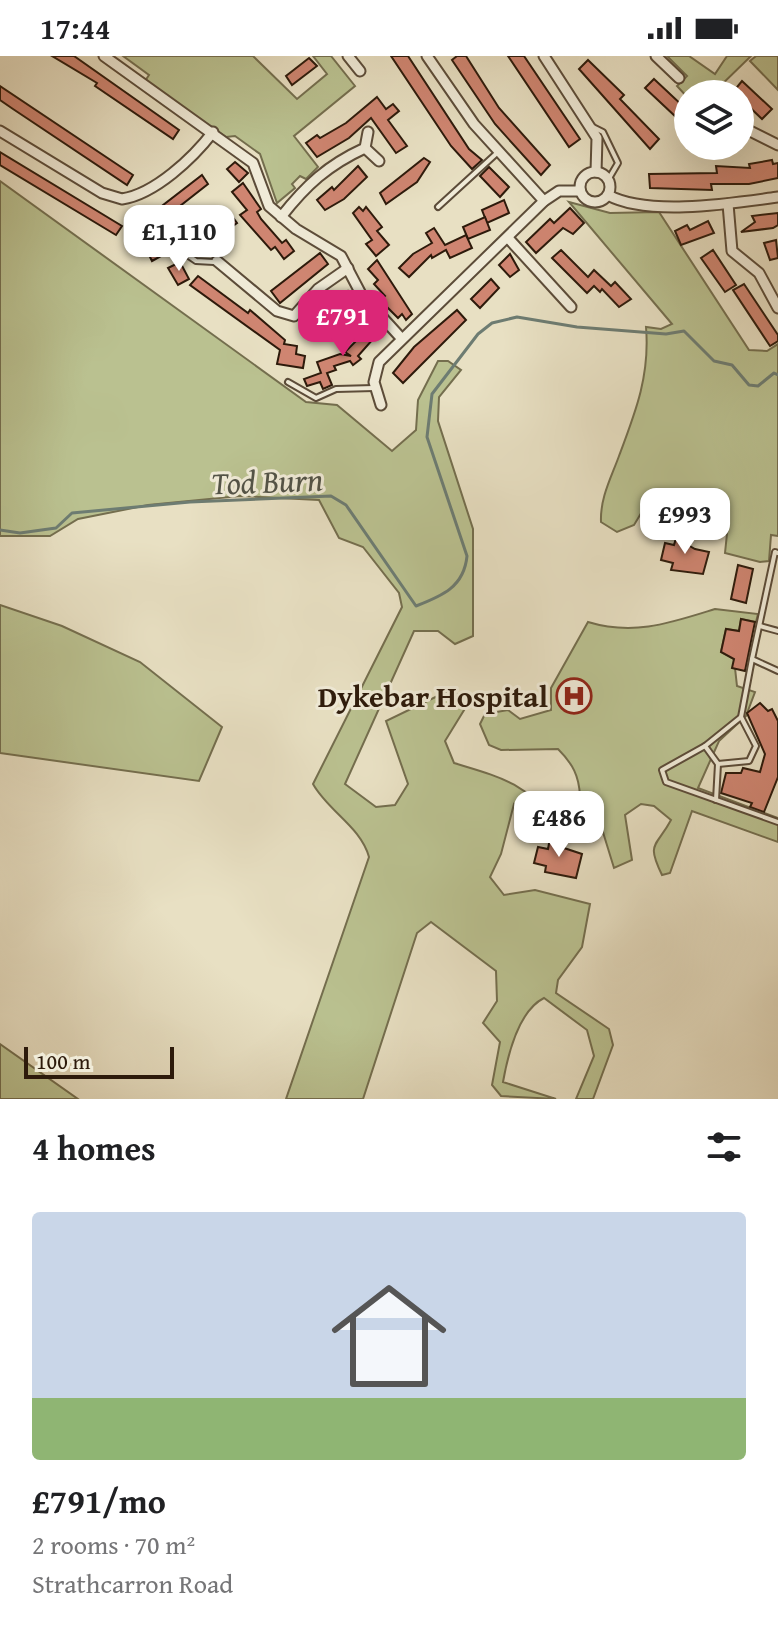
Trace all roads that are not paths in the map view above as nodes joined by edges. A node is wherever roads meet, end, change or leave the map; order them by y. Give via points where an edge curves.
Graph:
1 (104, 56) edge
2 (348, 56) edge
3 (427, 56) edge
4 (544, 56) edge
5 (656, 56) edge
6 (360, 71) dead end
7 (679, 78) dead end
8 (591, 126) junction
9 (0, 131) edge
10 (213, 132) junction
11 (368, 132) dead end
12 (754, 133) edge
13 (778, 145) edge
14 (365, 148) junction
15 (499, 151) junction
16 (379, 161) dead end
17 (596, 172) junction
18 (608, 180) junction
19 (580, 191) junction
20 (608, 195) junction
21 (778, 197) edge
22 (544, 201) junction
23 (728, 204) junction
24 (438, 207) dead end
25 (281, 217) junction
26 (508, 238) junction
27 (177, 248) dead end
28 (217, 261) joint
29 (348, 268) junction
30 (571, 307) dead end
31 (778, 308) edge
32 (402, 339) junction
33 (288, 382) dead end
34 (374, 388) junction
35 (381, 405) dead end
36 (778, 553) edge
37 (760, 626) junction
38 (778, 631) edge
39 (752, 659) junction
40 (778, 671) edge
41 (741, 717) junction
42 (705, 746) junction
43 (718, 764) junction
44 (716, 800) junction
45 (778, 822) edge

1 - 10 street
2 - 6 street
3 - 15 street
4 - 8 street
5 - 7 street
8 - 17 street via 597,138
8 - 18 lane via 603,132 618,163
9 - 10 street via 102,193 122,199 152,186 200,149
10 - 25 street via 253,163 262,194
11 - 14 street
12 - 13 street
14 - 16 street
14 - 25 street via 333,163
15 - 22 street
15 - 24 lane
17 - 18 street
17 - 19 street via 582,179
18 - 20 street
19 - 20 street via 591,202
19 - 22 street via 559,191
20 - 23 street via 647,205
21 - 23 street
22 - 26 street
23 - 31 street via 732,251 759,273
25 - 29 street via 341,256
26 - 30 street
26 - 32 street
27 - 28 lane via 196,261
28 - 29 street via 277,311 294,316 318,289
29 - 32 street via 374,312
32 - 34 street via 376,368
33 - 34 lane via 316,398 336,389
34 - 35 street
36 - 37 lane
37 - 38 lane
37 - 39 lane
39 - 40 lane
39 - 41 lane
41 - 42 lane
41 - 43 lane via 756,746 749,761
42 - 43 lane
42 - 44 lane via 662,770 666,782
43 - 44 lane
44 - 45 lane

